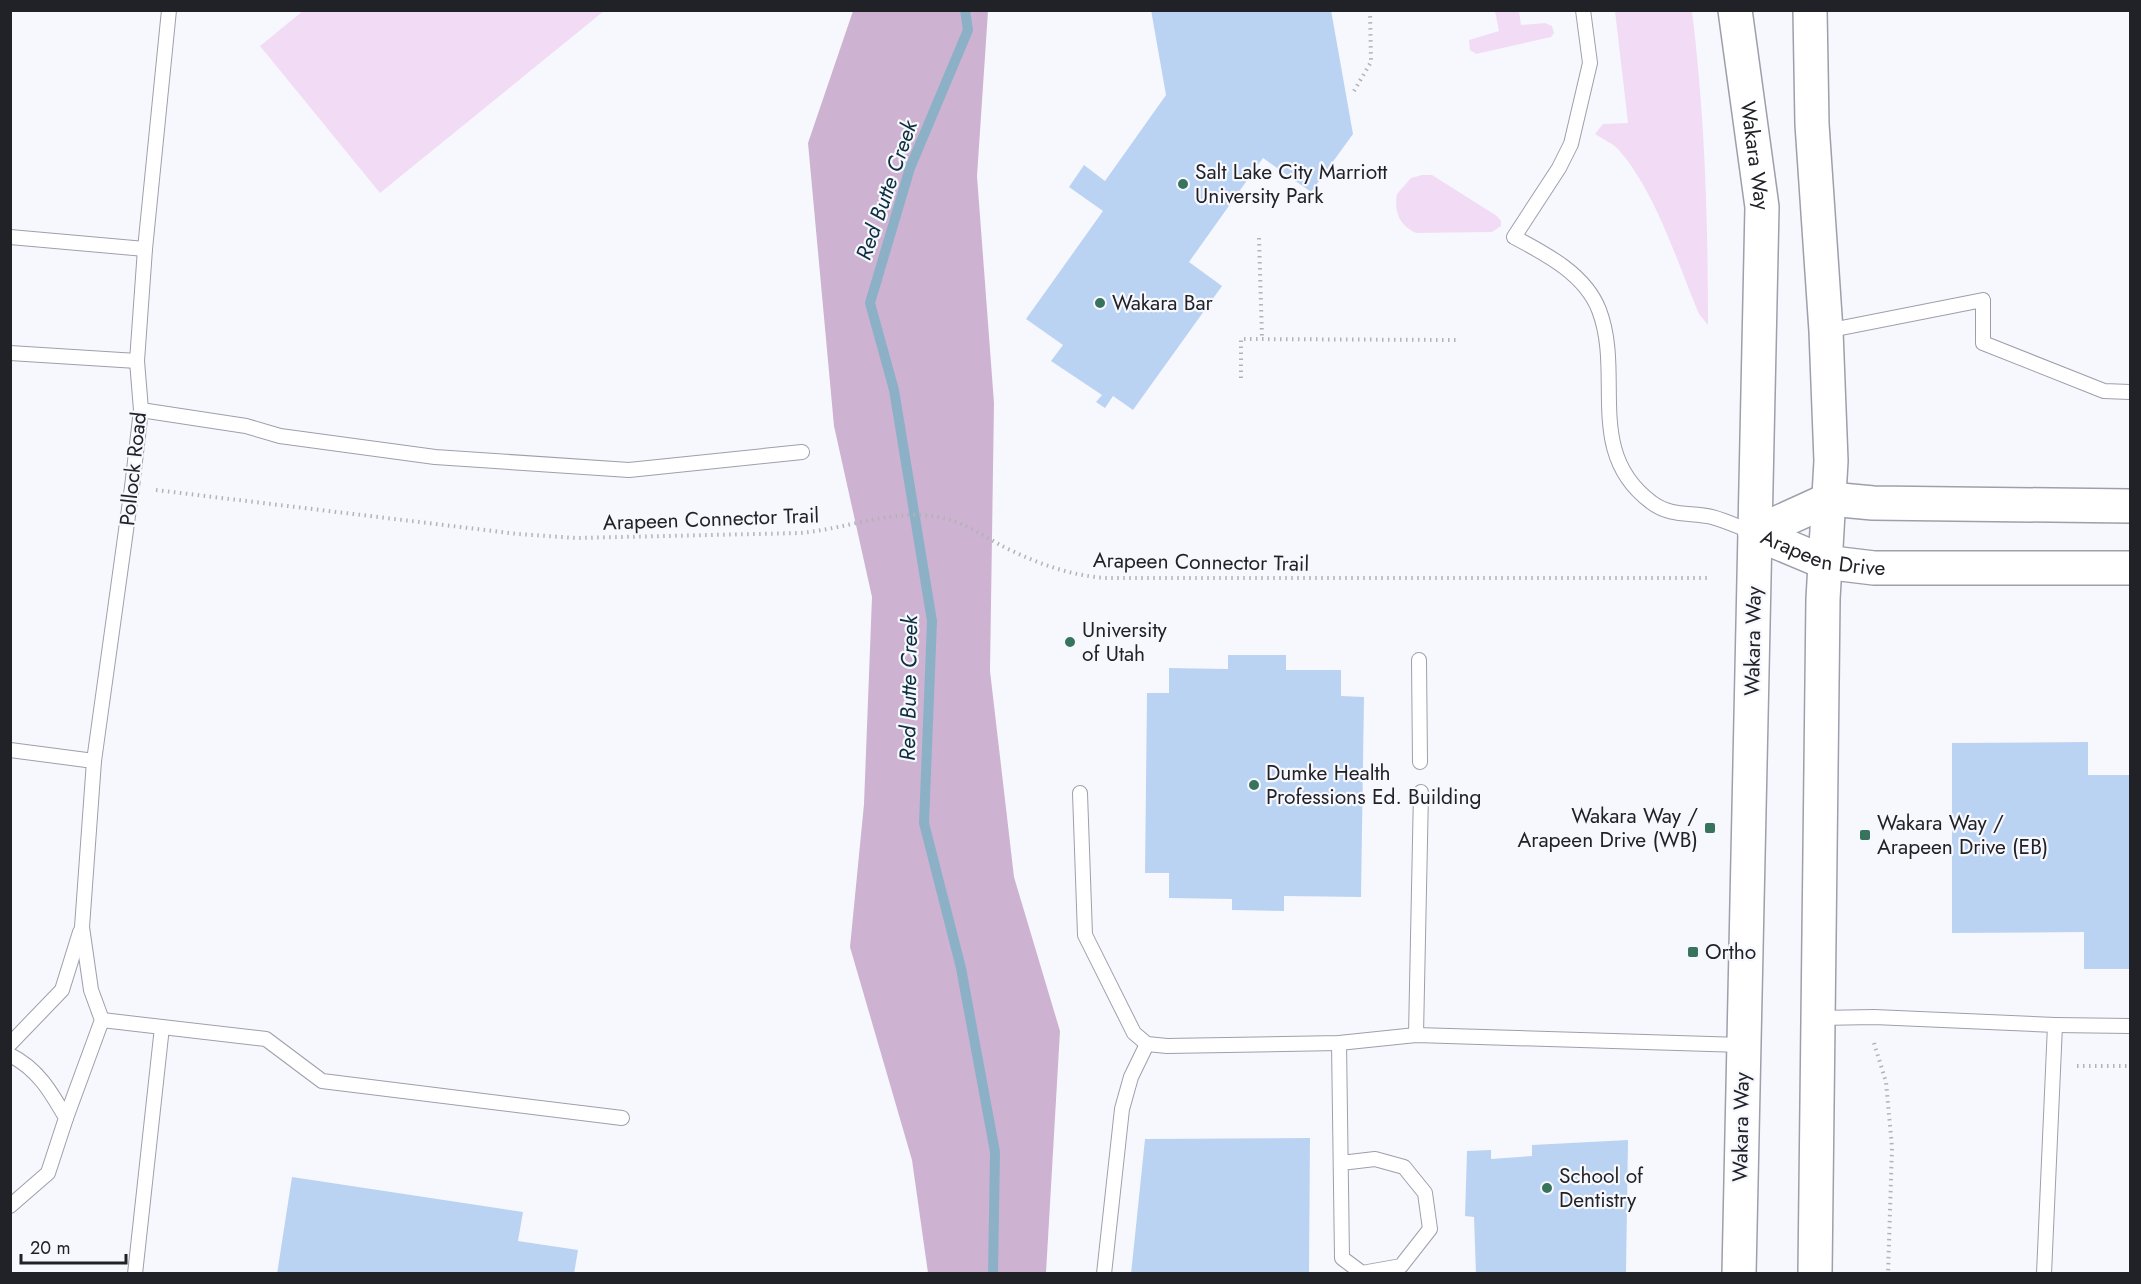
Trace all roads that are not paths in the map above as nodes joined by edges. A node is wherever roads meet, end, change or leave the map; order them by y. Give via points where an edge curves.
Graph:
1 (169, 10) edge
2 (1583, 10) edge
3 (1735, 10) edge
4 (1810, 10) edge
5 (10, 237) edge
6 (145, 249) junction
7 (1826, 331) junction
8 (10, 353) edge
9 (137, 361) junction
10 (2130, 392) edge
11 (141, 410) junction
12 (802, 452) dead end
13 (1830, 499) junction
14 (2130, 506) edge
15 (1755, 533) junction
16 (1824, 562) junction
17 (2130, 568) edge
18 (1419, 660) dead end
19 (10, 750) edge
20 (94, 761) junction
21 (1420, 762) dead end
22 (1421, 792) dead end
23 (1080, 793) dead end
24 (82, 927) junction
25 (1819, 1018) junction
26 (102, 1020) junction
27 (2055, 1025) junction
28 (2130, 1026) edge
29 (162, 1027) junction
30 (1416, 1035) junction
31 (1339, 1043) junction
32 (10, 1044) edge
33 (1147, 1044) junction
34 (1742, 1045) junction
35 (10, 1055) edge
36 (66, 1118) junction
37 (622, 1118) dead end
38 (1341, 1163) junction
39 (10, 1206) edge
40 (135, 1274) edge
41 (1104, 1274) edge
42 (1739, 1274) edge
43 (1815, 1274) edge
44 (2044, 1274) edge

1 - 6 lane, Pollock Road
2 - 15 lane via 1590,63 1571,144 1514,237 1562,264 1599,309 1604,328 1610,433 1617,457 1639,491 1668,512 1712,517
3 - 15 street, Wakara Way via 1762,207
4 - 7 street via 1812,124
5 - 6 lane
6 - 9 lane, Pollock Road
7 - 10 lane via 1983,300 1983,343 2104,391
7 - 13 street
8 - 9 lane
9 - 11 lane, Pollock Road
11 - 12 lane via 246,426 280,436 435,457 629,470
11 - 20 lane, Pollock Road
13 - 14 street, Arapeen Drive
13 - 15 street, Arapeen Drive
13 - 16 street
15 - 16 street, Arapeen Drive
15 - 34 street, Wakara Way
16 - 17 street, Arapeen Drive via 1874,568
16 - 25 street
18 - 21 lane
19 - 20 lane
20 - 24 lane, Pollock Road
22 - 30 lane
23 - 33 lane via 1085,935 1134,1033
24 - 26 lane via 91,990
24 - 32 lane via 62,990
25 - 27 lane
25 - 43 street
26 - 29 lane
26 - 36 lane
27 - 28 lane
27 - 44 lane
29 - 37 lane via 266,1039 322,1081
29 - 40 lane
30 - 31 lane
30 - 34 lane
31 - 33 lane
31 - 38 lane
33 - 41 lane via 1131,1077 1122,1109
34 - 42 street, Wakara Way
35 - 36 lane via 47,1084
36 - 39 lane via 48,1173
38 - 38 lane via 1342,1258 1362,1273 1401,1266 1430,1229 1425,1193 1404,1167 1374,1159

